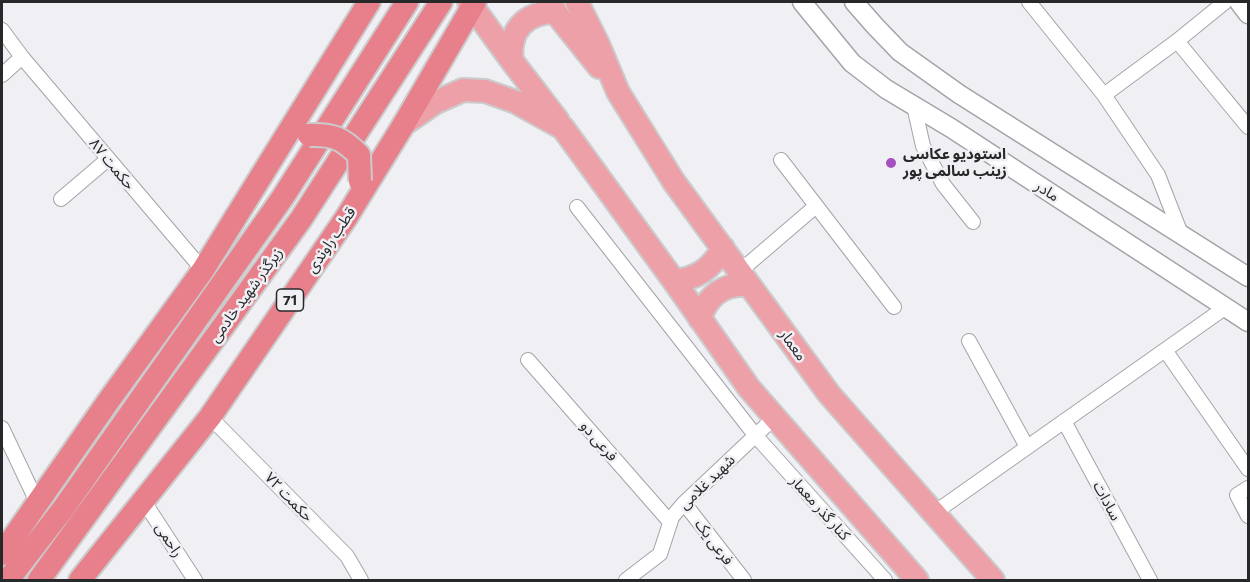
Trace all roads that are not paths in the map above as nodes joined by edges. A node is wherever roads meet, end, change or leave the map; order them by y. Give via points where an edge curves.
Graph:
1 (369, 2) edge
2 (407, 2) edge
3 (441, 2) edge
4 (577, 2) edge
5 (801, 2) edge
6 (855, 2) edge
7 (1029, 2) edge
8 (1225, 2) edge
9 (1239, 2) edge
10 (472, 3) edge
11 (551, 7) edge
12 (1248, 14) edge
13 (2, 30) edge
14 (1177, 41) junction
15 (22, 57) junction
16 (512, 61) junction
17 (2, 75) edge
18 (618, 92) junction
19 (1104, 95) junction
20 (914, 106) junction
21 (404, 124) junction
22 (1248, 127) edge
23 (563, 128) junction
24 (108, 159) junction
25 (781, 160) dead end
26 (61, 199) dead end
27 (816, 206) junction
28 (577, 207) dead end
29 (346, 218) junction
30 (973, 222) dead end
31 (1181, 234) junction
32 (723, 248) junction
33 (203, 270) junction
34 (1248, 277) edge
35 (744, 278) junction
36 (674, 280) junction
37 (894, 307) dead end
38 (1226, 307) junction
39 (700, 319) junction
40 (1248, 322) edge
41 (969, 341) dead end
42 (1165, 350) junction
43 (528, 360) dead end
44 (210, 417) junction
45 (775, 417) junction
46 (1064, 421) junction
47 (2, 428) edge
48 (755, 435) junction
49 (1027, 447) junction
50 (1248, 469) edge
51 (1248, 488) edge
52 (143, 500) junction
53 (37, 502) junction
54 (684, 503) junction
55 (934, 513) junction
56 (1248, 516) edge
57 (670, 522) junction
58 (2, 554) edge
59 (8, 580) edge
60 (39, 580) edge
61 (80, 580) edge
62 (195, 580) edge
63 (361, 580) edge
64 (626, 580) edge
65 (744, 580) edge
66 (885, 580) edge
67 (917, 580) edge
68 (993, 580) edge
69 (1150, 580) edge

1 - 33 highway
2 - 59 highway, زیرگذر شهید خادمی via 283,197 63,509
3 - 60 highway, زیرگذر شهید خادمی via 301,219
4 - 18 main road, معمار
5 - 20 street, مادر via 852,63
6 - 31 street via 900,52 959,94
7 - 19 street
8 - 14 street
9 - 12 street
10 - 16 main road
10 - 21 highway, قطب راوندی / 71
11 - 16 main road via 520,26 512,42
11 - 18 main road, معمار
13 - 15 street, حکمت ۸۷
14 - 19 street
14 - 22 street
15 - 17 street
15 - 24 street, حکمت ۸۷
16 - 23 main road
18 - 32 main road, معمار via 674,182
19 - 31 street via 1158,174
20 - 30 street via 923,146 943,184
20 - 38 street, مادر
21 - 23 main road via 436,102 463,90 485,91 516,102
21 - 29 highway, قطب راوندی / 71
23 - 36 main road
24 - 26 street
24 - 33 street, حکمت ۸۷
25 - 27 street
27 - 35 street
27 - 37 street
28 - 48 street, کنار گذر معمار
29 - 33 highway, bridge via 360,181 359,155 327,134 309,135 288,157 233,244
29 - 44 highway, قطب راوندی / 71
31 - 34 street
32 - 35 main road, معمار
32 - 36 main road via 705,271 685,280
33 - 53 highway
35 - 39 main road via 719,291 707,303
35 - 55 main road, معمار via 829,394
36 - 39 main road
38 - 40 street, مادر
38 - 42 street
39 - 45 main road via 749,388
41 - 49 street
42 - 46 street
42 - 50 street
43 - 57 street, فرعی دو
44 - 52 highway, قطب راوندی / 71
44 - 63 street, حکمت ۷۲ via 347,556
45 - 48 street, شهید غلامی
45 - 67 main road
46 - 49 street
46 - 69 street, سادات
47 - 53 street
48 - 54 street, شهید غلامی
48 - 66 street, کنار گذر معمار
49 - 55 street
51 - 56 street via 1237,495
52 - 61 highway, قطب راوندی / 71
52 - 62 street, راحمی
53 - 58 highway
54 - 57 street, شهید غلامی
54 - 65 street, فرعی یک
55 - 68 main road, معمار
57 - 64 street, شهید غلامی via 660,554

